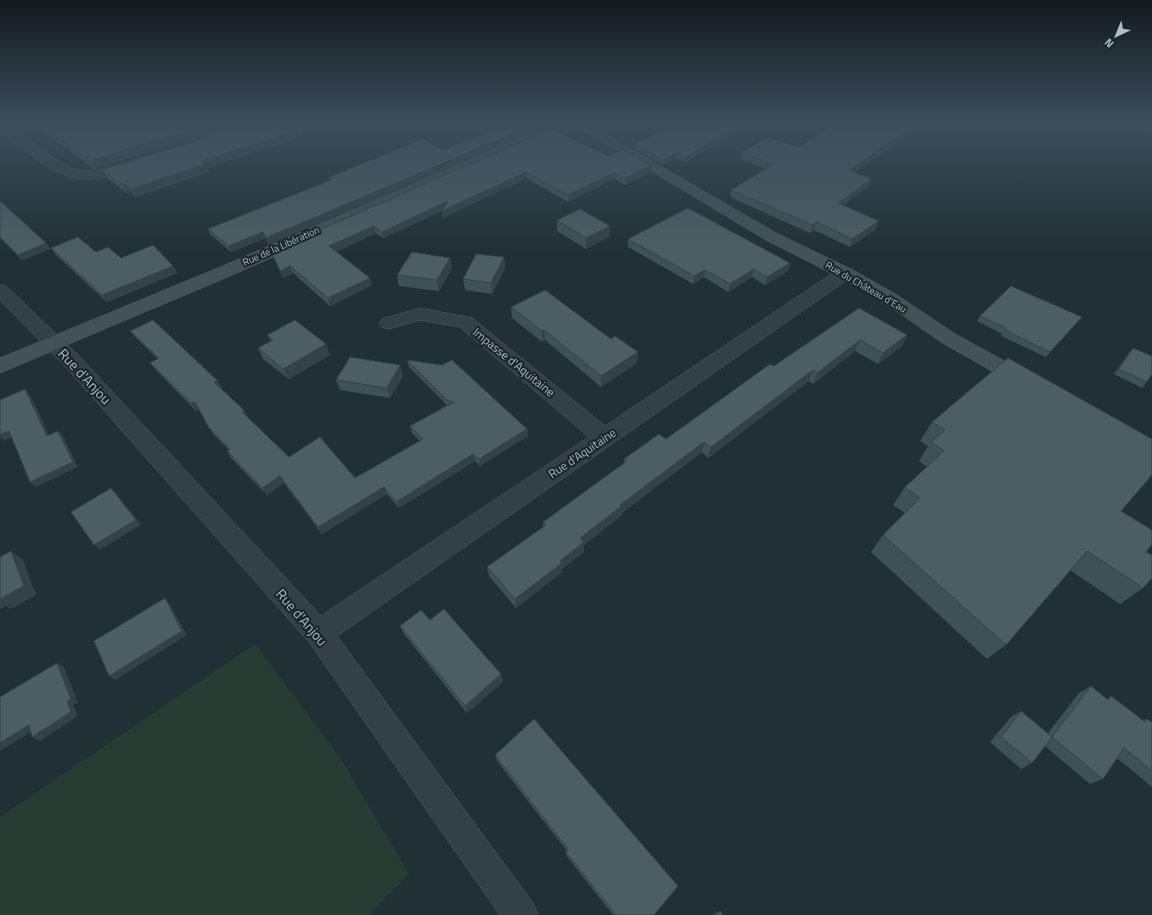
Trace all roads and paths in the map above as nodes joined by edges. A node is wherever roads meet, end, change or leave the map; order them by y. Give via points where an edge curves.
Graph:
1 (58, 167) edge
2 (123, 167) edge
3 (464, 167) edge
4 (653, 167) edge
5 (845, 273) junction
6 (0, 290) edge
7 (388, 323) dead end
8 (54, 342) junction
9 (0, 366) edge
10 (1038, 389) edge
11 (605, 438) junction
12 (319, 633) junction
13 (521, 915) edge

1 - 2 street via 67,173 83,177
3 - 8 street, Rue de la Libération via 224,272
4 - 5 street, Rue du Château d'Eau via 772,237
5 - 10 street, Rue du Château d'Eau via 891,299 948,338
5 - 11 street, Rue d'Aquitaine
6 - 8 street, Rue d'Anjou
7 - 11 street, Impasse d'Aquitaine via 420,314 466,322
8 - 9 street, Rue de la Libération
8 - 12 street, Rue d'Anjou
11 - 12 street, Rue d'Aquitaine
12 - 13 street, Rue d'Anjou

